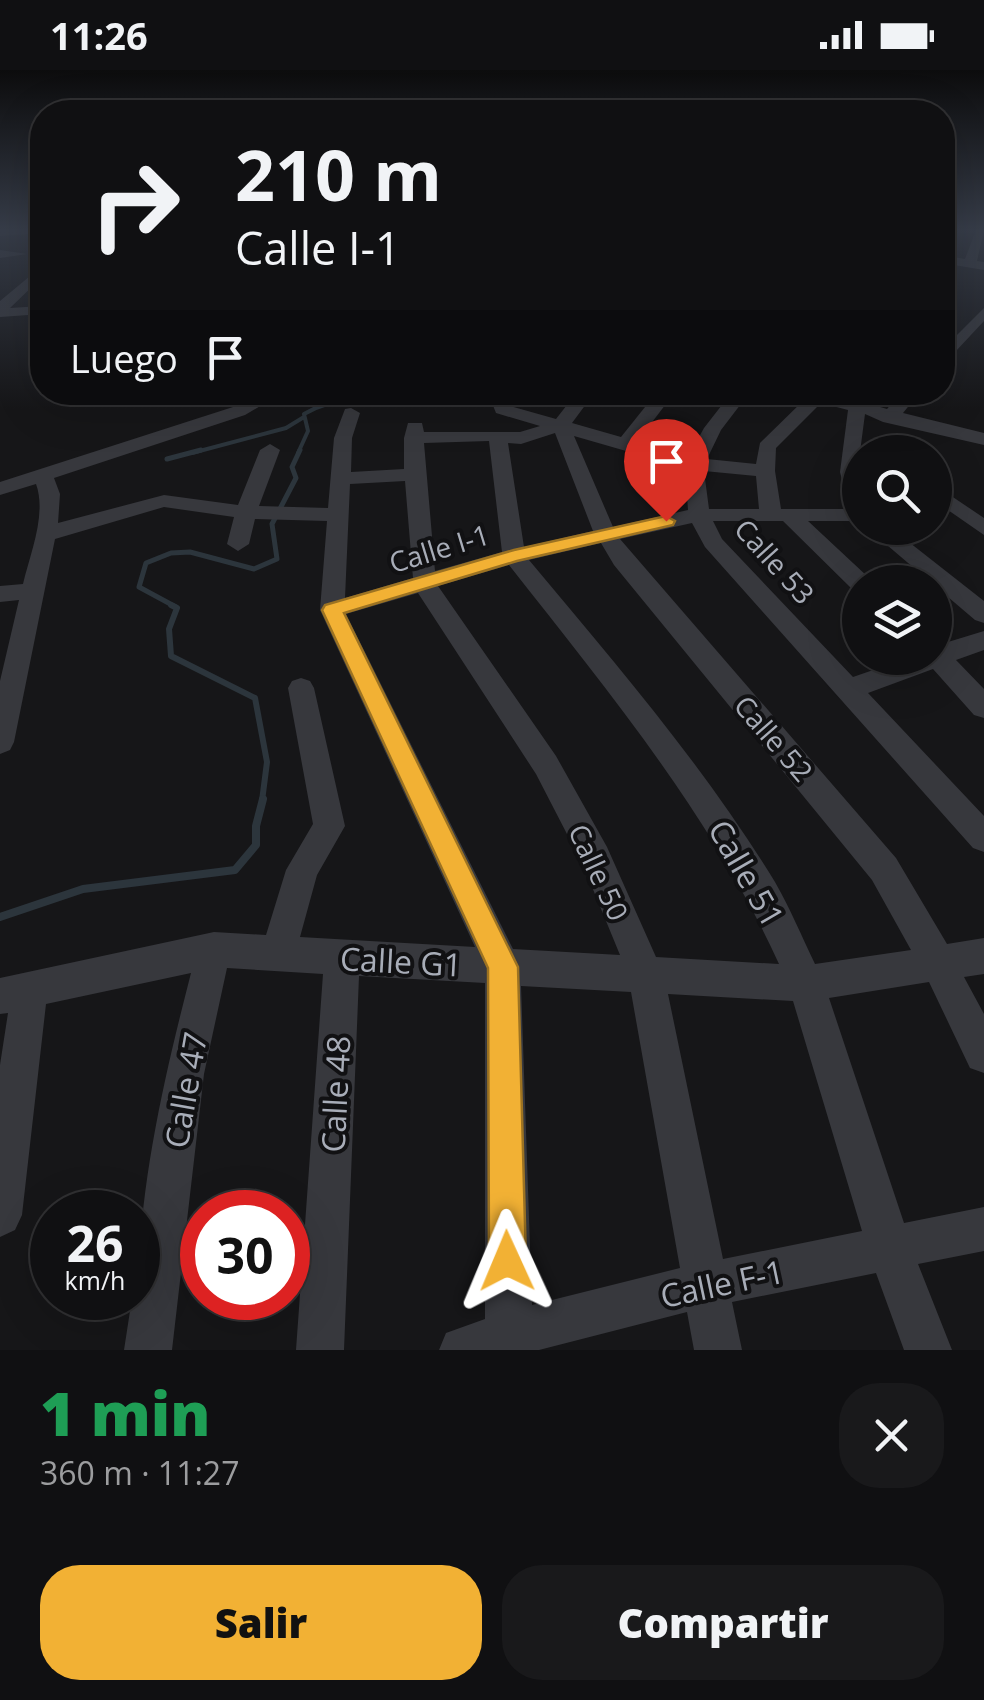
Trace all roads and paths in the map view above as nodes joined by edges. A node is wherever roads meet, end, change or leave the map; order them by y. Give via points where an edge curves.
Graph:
1 (22, 290) edge
2 (30, 310) edge
3 (0, 311) edge
4 (984, 312) edge
5 (957, 348) edge
6 (252, 405) edge
7 (518, 405) edge
8 (577, 405) edge
9 (657, 405) edge
10 (731, 405) edge
11 (803, 405) edge
12 (843, 405) edge
13 (900, 405) edge
14 (857, 410) junction
15 (351, 413) dead end
16 (889, 418) junction
17 (561, 425) junction
18 (853, 435) edge
19 (498, 439) junction
20 (984, 439) edge
21 (624, 444) junction
22 (270, 450) dead end
23 (694, 464) junction
24 (343, 466) junction
25 (764, 471) junction
26 (414, 474) junction
27 (43, 476) junction
28 (0, 489) edge
29 (952, 504) edge
30 (246, 512) junction
31 (842, 513) edge
32 (697, 515) junction
33 (336, 516) junction
34 (780, 516) junction
35 (984, 528) edge
36 (605, 533) junction
37 (44, 534) junction
38 (238, 544) dead end
39 (899, 545) edge
40 (514, 556) junction
41 (842, 568) edge
42 (424, 585) junction
43 (31, 591) junction
44 (0, 594) edge
45 (332, 610) junction
46 (984, 614) edge
47 (984, 640) edge
48 (952, 651) edge
49 (952, 673) edge
50 (887, 675) edge
51 (301, 688) dead end
52 (848, 690) junction
53 (984, 707) edge
54 (0, 742) edge
55 (984, 838) edge
56 (214, 950) junction
57 (278, 954) junction
58 (984, 956) edge
59 (342, 958) junction
60 (938, 963) junction
61 (503, 967) junction
62 (646, 976) junction
63 (806, 984) junction
64 (14, 993) edge
65 (984, 1054) edge
66 (0, 1215) edge
67 (984, 1229) edge
68 (890, 1249) junction
69 (705, 1284) junction
70 (509, 1342) edge
71 (148, 1350) edge
72 (320, 1350) edge
73 (463, 1350) edge
74 (718, 1350) edge
75 (928, 1350) edge

1 - 3 street
2 - 3 street
4 - 5 street
6 - 27 street
7 - 17 street
8 - 17 street
9 - 21 street
10 - 23 street via 703,438
11 - 25 street via 768,446
12 - 14 street
13 - 16 street
14 - 16 street
14 - 18 street
15 - 24 street
16 - 20 street
17 - 19 street
17 - 21 street
17 - 36 street, Calle 52
19 - 26 street, Calle 50 via 414,432
19 - 40 street
21 - 23 street
22 - 30 street
23 - 25 street
23 - 32 street, Calle 53
24 - 26 street
24 - 33 street
25 - 34 street
26 - 42 street, Calle 50
27 - 28 street
27 - 37 street via 50,494
29 - 35 street
30 - 33 street
30 - 37 street via 142,504
30 - 38 street
31 - 34 street, Calle I-1
32 - 34 street, Calle I-1
32 - 36 street, Calle I-1
32 - 52 street, Calle 53 via 713,542
33 - 45 street
34 - 41 street
36 - 40 street, Calle I-1
36 - 60 street, Calle 52 via 652,599 884,870
37 - 43 street
39 - 46 street
40 - 42 street, Calle I-1
40 - 63 street, Calle 51 via 711,810
42 - 45 street, Calle I-1
42 - 62 street, Calle 50 via 546,764 596,858
43 - 44 street
43 - 54 street
45 - 61 street
47 - 48 street
49 - 53 street
50 - 52 street
51 - 57 street via 329,826 302,870
52 - 55 street, Calle 53
56 - 57 street, Calle G1
56 - 64 street, Calle G1
56 - 71 street, Calle 47 via 184,1074
57 - 59 street, Calle G1
58 - 60 street, Calle G1
59 - 61 street, Calle G1
59 - 72 street, Calle 48
60 - 63 street, Calle G1
60 - 65 street, Calle 52
61 - 62 street, Calle G1
61 - 70 street
62 - 63 street, Calle G1
62 - 69 street, Calle 50
63 - 68 street, Calle 51
64 - 66 street
67 - 68 street, Calle F-1
68 - 69 street, Calle F-1
68 - 75 street, Calle 51
69 - 70 street, Calle F-1
69 - 74 street, Calle 50
70 - 73 street, Calle F-1

